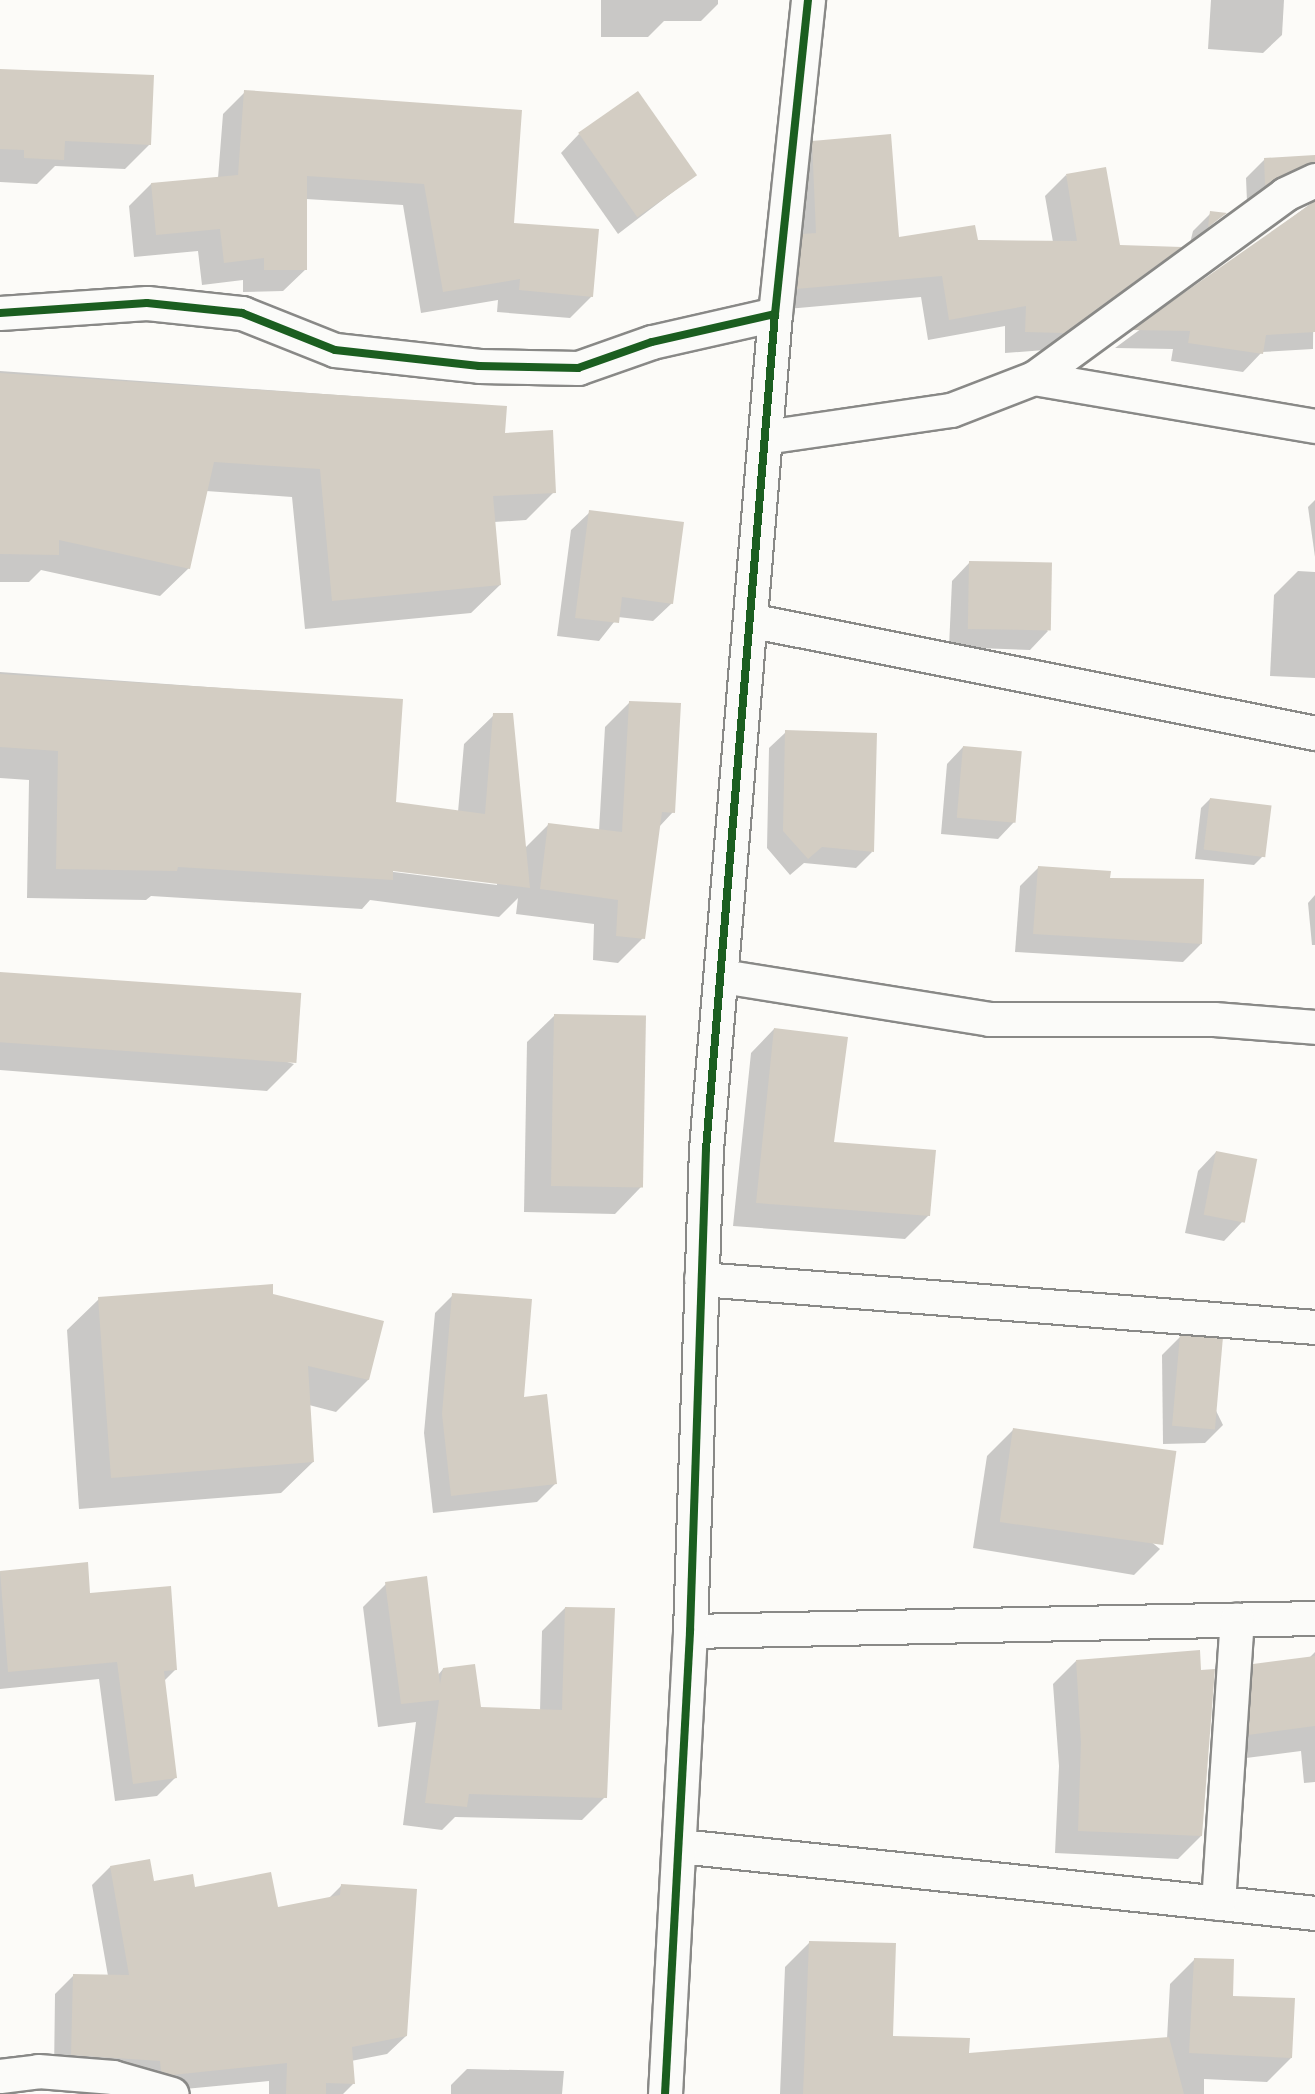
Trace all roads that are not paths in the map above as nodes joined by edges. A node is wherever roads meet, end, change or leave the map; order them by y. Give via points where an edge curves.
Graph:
1 (808, 0) edge
2 (1315, 180) edge
3 (0, 313) edge
4 (775, 314) junction
5 (1034, 378) junction
6 (1315, 426) edge
7 (765, 437) junction
8 (754, 621) junction
9 (1315, 733) edge
10 (722, 976) junction
11 (1315, 1027) edge
12 (701, 1279) junction
13 (1315, 1327) edge
14 (1315, 1618) edge
15 (1237, 1620) junction
16 (690, 1631) junction
17 (680, 1846) junction
18 (1218, 1903) junction
19 (1315, 1913) edge
20 (0, 2076) edge
21 (172, 2094) edge
22 (665, 2094) edge

1 - 4 street
2 - 5 street via 1284,194
3 - 4 street via 147,303 242,313 334,350 479,366 578,368 652,342
4 - 7 street
5 - 6 street
5 - 7 street via 951,410
7 - 8 street
8 - 9 street
8 - 10 street
10 - 11 street via 988,1019 1214,1019
10 - 12 street
12 - 13 street
12 - 16 street
14 - 15 street
15 - 16 street
15 - 18 street
16 - 17 street
17 - 18 street
17 - 22 street
18 - 19 street
20 - 21 street via 38,2071 113,2077

